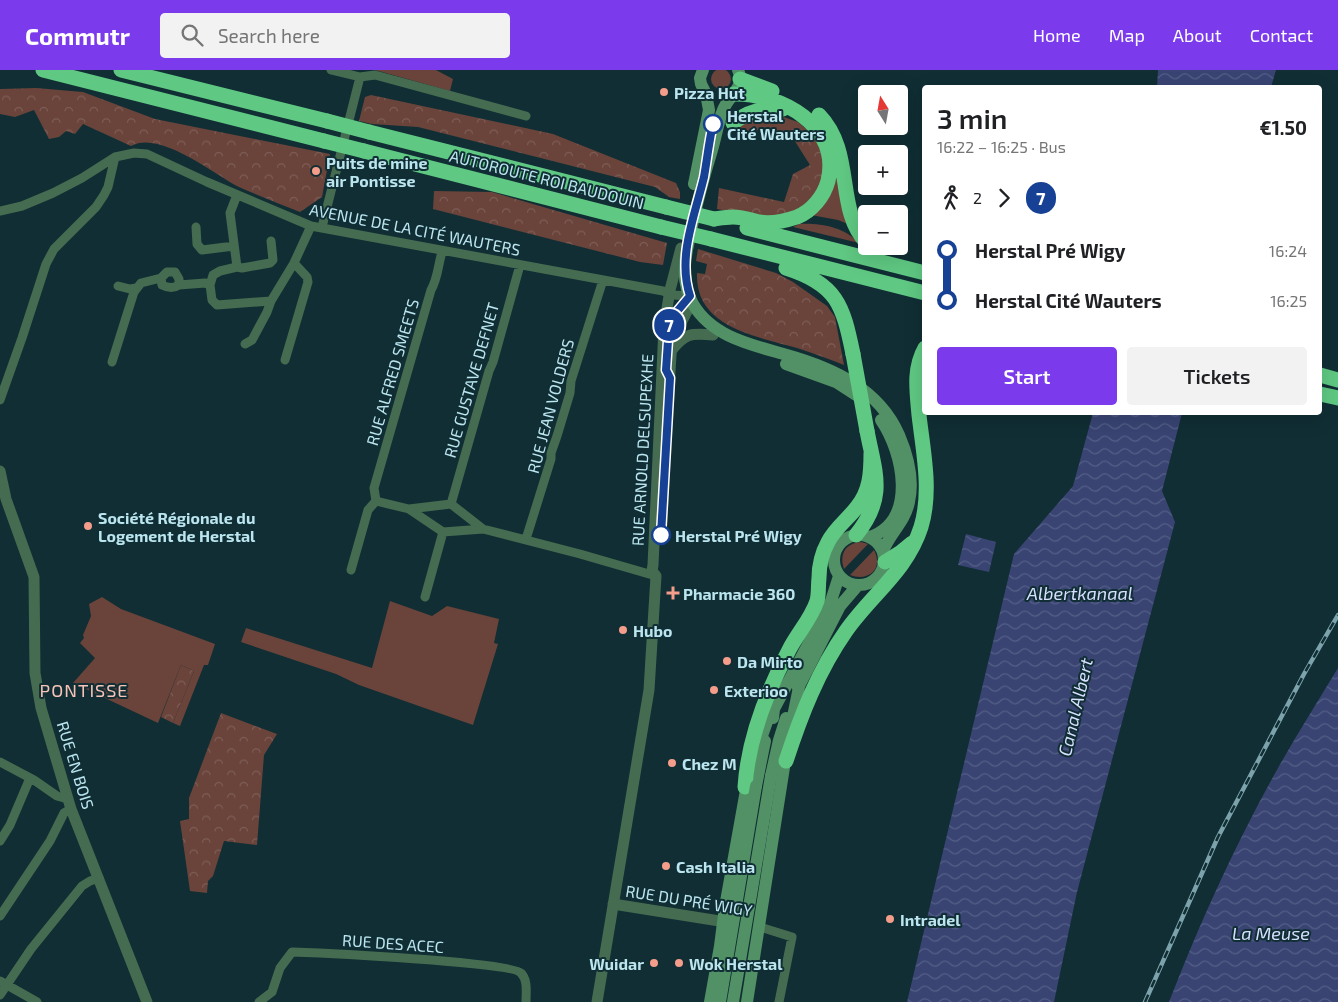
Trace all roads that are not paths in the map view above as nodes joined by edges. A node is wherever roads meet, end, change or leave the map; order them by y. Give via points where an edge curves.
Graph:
1 (43, 70) edge
2 (121, 70) edge
3 (332, 70) edge
4 (703, 70) edge
5 (739, 74) edge
6 (360, 77) junction
7 (706, 94) junction
8 (732, 95) junction
9 (797, 112) junction
10 (526, 116) dead end
11 (733, 123) joint
12 (115, 157) junction
13 (712, 160) junction
14 (237, 195) junction
15 (0, 211) edge
16 (714, 219) junction
17 (311, 226) junction
18 (196, 227) dead end
19 (322, 227) junction
20 (858, 232) edge
21 (271, 241) dead end
22 (234, 246) junction
23 (681, 248) junction
24 (756, 251) junction
25 (442, 252) junction
26 (882, 255) edge
27 (294, 263) junction
28 (520, 265) junction
29 (894, 265) junction
30 (237, 267) junction
31 (922, 272) edge
32 (602, 280) junction
33 (210, 285) junction
34 (118, 286) dead end
35 (136, 288) junction
36 (922, 292) edge
37 (670, 294) junction
38 (271, 301) junction
39 (688, 301) junction
40 (713, 335) junction
41 (245, 344) dead end
42 (671, 351) junction
43 (788, 355) junction
44 (922, 355) edge
45 (285, 360) dead end
46 (112, 362) dead end
47 (1322, 376) edge
48 (1338, 380) edge
49 (1322, 394) edge
50 (1338, 398) edge
51 (0, 400) edge
52 (872, 453) junction
53 (0, 471) edge
54 (376, 501) junction
55 (451, 504) junction
56 (409, 509) junction
57 (483, 529) junction
58 (443, 532) junction
59 (863, 536) junction
60 (526, 539) junction
61 (915, 540) junction
62 (884, 557) junction
63 (351, 570) dead end
64 (656, 576) junction
65 (839, 576) junction
66 (858, 585) junction
67 (425, 597) dead end
68 (800, 682) junction
69 (0, 762) edge
70 (786, 762) junction
71 (32, 779) junction
72 (62, 782) junction
73 (751, 787) junction
74 (70, 803) junction
75 (0, 841) edge
76 (99, 878) junction
77 (613, 904) junction
78 (0, 916) edge
79 (723, 922) junction
80 (760, 928) junction
81 (3, 983) edge
82 (0, 995) edge
83 (37, 1002) edge
84 (147, 1002) edge
85 (260, 1002) edge
86 (526, 1002) edge
87 (597, 1002) edge
88 (710, 1002) edge
89 (720, 1002) edge
90 (733, 1002) edge
91 (747, 1002) edge
92 (779, 1002) edge

1 - 24 highway, AUTOROUTE ROI BAUDOUIN, bridge
2 - 16 highway, AUTOROUTE ROI BAUDOUIN, bridge
3 - 6 street
4 - 7 main road via 700,84
5 - 8 main road via 740,84
5 - 20 highway via 803,103 824,121 835,137
6 - 10 street via 375,75
6 - 19 street
7 - 8 main road via 718,99
7 - 23 main road via 708,116
8 - 9 highway via 769,99
8 - 13 main road via 722,112
9 - 11 highway via 762,109
9 - 16 highway via 816,126 829,154 829,173 824,193 818,201 798,216 775,222 735,217
11 - 13 main road
12 - 14 street, AVENUE DE LA CITÉ WAUTERS via 147,154
12 - 15 street via 53,193
12 - 51 street via 108,187 96,208 54,250 46,264
13 - 39 main road via 698,200 686,258
13 - 43 main road via 692,250 694,289 706,310 724,326
14 - 17 street, AVENUE DE LA CITÉ WAUTERS
14 - 22 street via 230,213
16 - 29 highway, AUTOROUTE ROI BAUDOUIN
17 - 19 street, AVENUE DE LA CITÉ WAUTERS
17 - 27 street
18 - 22 street via 197,244 202,250
19 - 25 street, AVENUE DE LA CITÉ WAUTERS
21 - 30 street via 273,260 270,263
22 - 30 street
23 - 37 street, RUE ARNOLD DELSUPEXHE
23 - 39 main road via 680,273
24 - 36 highway, AUTOROUTE ROI BAUDOUIN
24 - 52 highway, bridge via 761,260 803,273 824,285 832,294 847,326
25 - 28 street, AVENUE DE LA CITÉ WAUTERS
25 - 54 street, RUE ALFRED SMEETS via 374,488
26 - 29 highway
27 - 38 street
27 - 45 street via 308,282
28 - 32 street, AVENUE DE LA CITÉ WAUTERS
28 - 55 street, RUE GUSTAVE DEFNET
29 - 31 highway, AUTOROUTE ROI BAUDOUIN
30 - 33 street via 212,275
32 - 37 street, AVENUE DE LA CITÉ WAUTERS
32 - 60 street, RUE JEAN VOLDERS
33 - 35 street via 179,284 172,288 162,285 161,278
33 - 38 street via 212,300 217,305
34 - 35 street
35 - 46 street
37 - 39 street, AVENUE DE LA CITÉ WAUTERS
37 - 64 street, RUE ARNOLD DELSUPEXHE via 664,333 659,430 652,571
38 - 41 street via 252,340
39 - 40 main road via 704,328
39 - 42 street, RUE ARNOLD DELSUPEXHE
39 - 43 main road via 719,331
40 - 42 street via 686,336
40 - 59 main road via 836,382 864,401 879,417 894,446 902,488 899,505 890,524 882,532
42 - 64 street, RUE ARNOLD DELSUPEXHE via 660,572
43 - 62 main road via 854,383 880,405 897,430 908,464 910,494 905,515 889,538
44 - 61 highway via 916,386 926,498
47 - 48 highway
49 - 50 highway
52 - 59 highway via 877,474 876,495
52 - 73 highway via 867,492 857,508 833,533 825,548 817,601 784,659 766,700 751,748
53 - 72 street, RUE EN BOIS via 6,499 34,577 36,684
54 - 56 street
54 - 63 street via 368,510
55 - 56 street
55 - 57 street
56 - 58 street
57 - 58 street
57 - 60 street
58 - 67 street
59 - 62 main road via 879,544
59 - 65 main road via 844,540 836,551 834,564
60 - 64 street
61 - 62 highway via 901,552
61 - 70 highway via 902,565 847,630 819,675
62 - 66 main road via 882,572 874,581
64 - 77 street, RUE ARNOLD DELSUPEXHE via 651,675
65 - 66 main road
65 - 73 main road via 831,601 774,709
66 - 68 main road via 840,606
68 - 70 main road
68 - 90 main road, bridge via 781,734 771,776
69 - 71 street
70 - 80 main road
71 - 72 street via 50,787
71 - 74 street
71 - 75 street
72 - 74 street, RUE EN BOIS
73 - 79 main road
73 - 89 main road, bridge
74 - 76 street, RUE EN BOIS
74 - 78 street via 50,841
76 - 81 street via 82,886
76 - 84 street, RUE EN BOIS
77 - 79 street, RUE DU PRÉ WIGY
77 - 87 street, RUE ARNOLD DELSUPEXHE
79 - 80 street, RUE DU PRÉ WIGY
79 - 88 main road
80 - 91 main road
80 - 92 street via 792,937
81 - 82 street
81 - 83 street
85 - 86 street, RUE DES ACEC via 272,992 280,968 292,952 507,967 520,971 526,980

